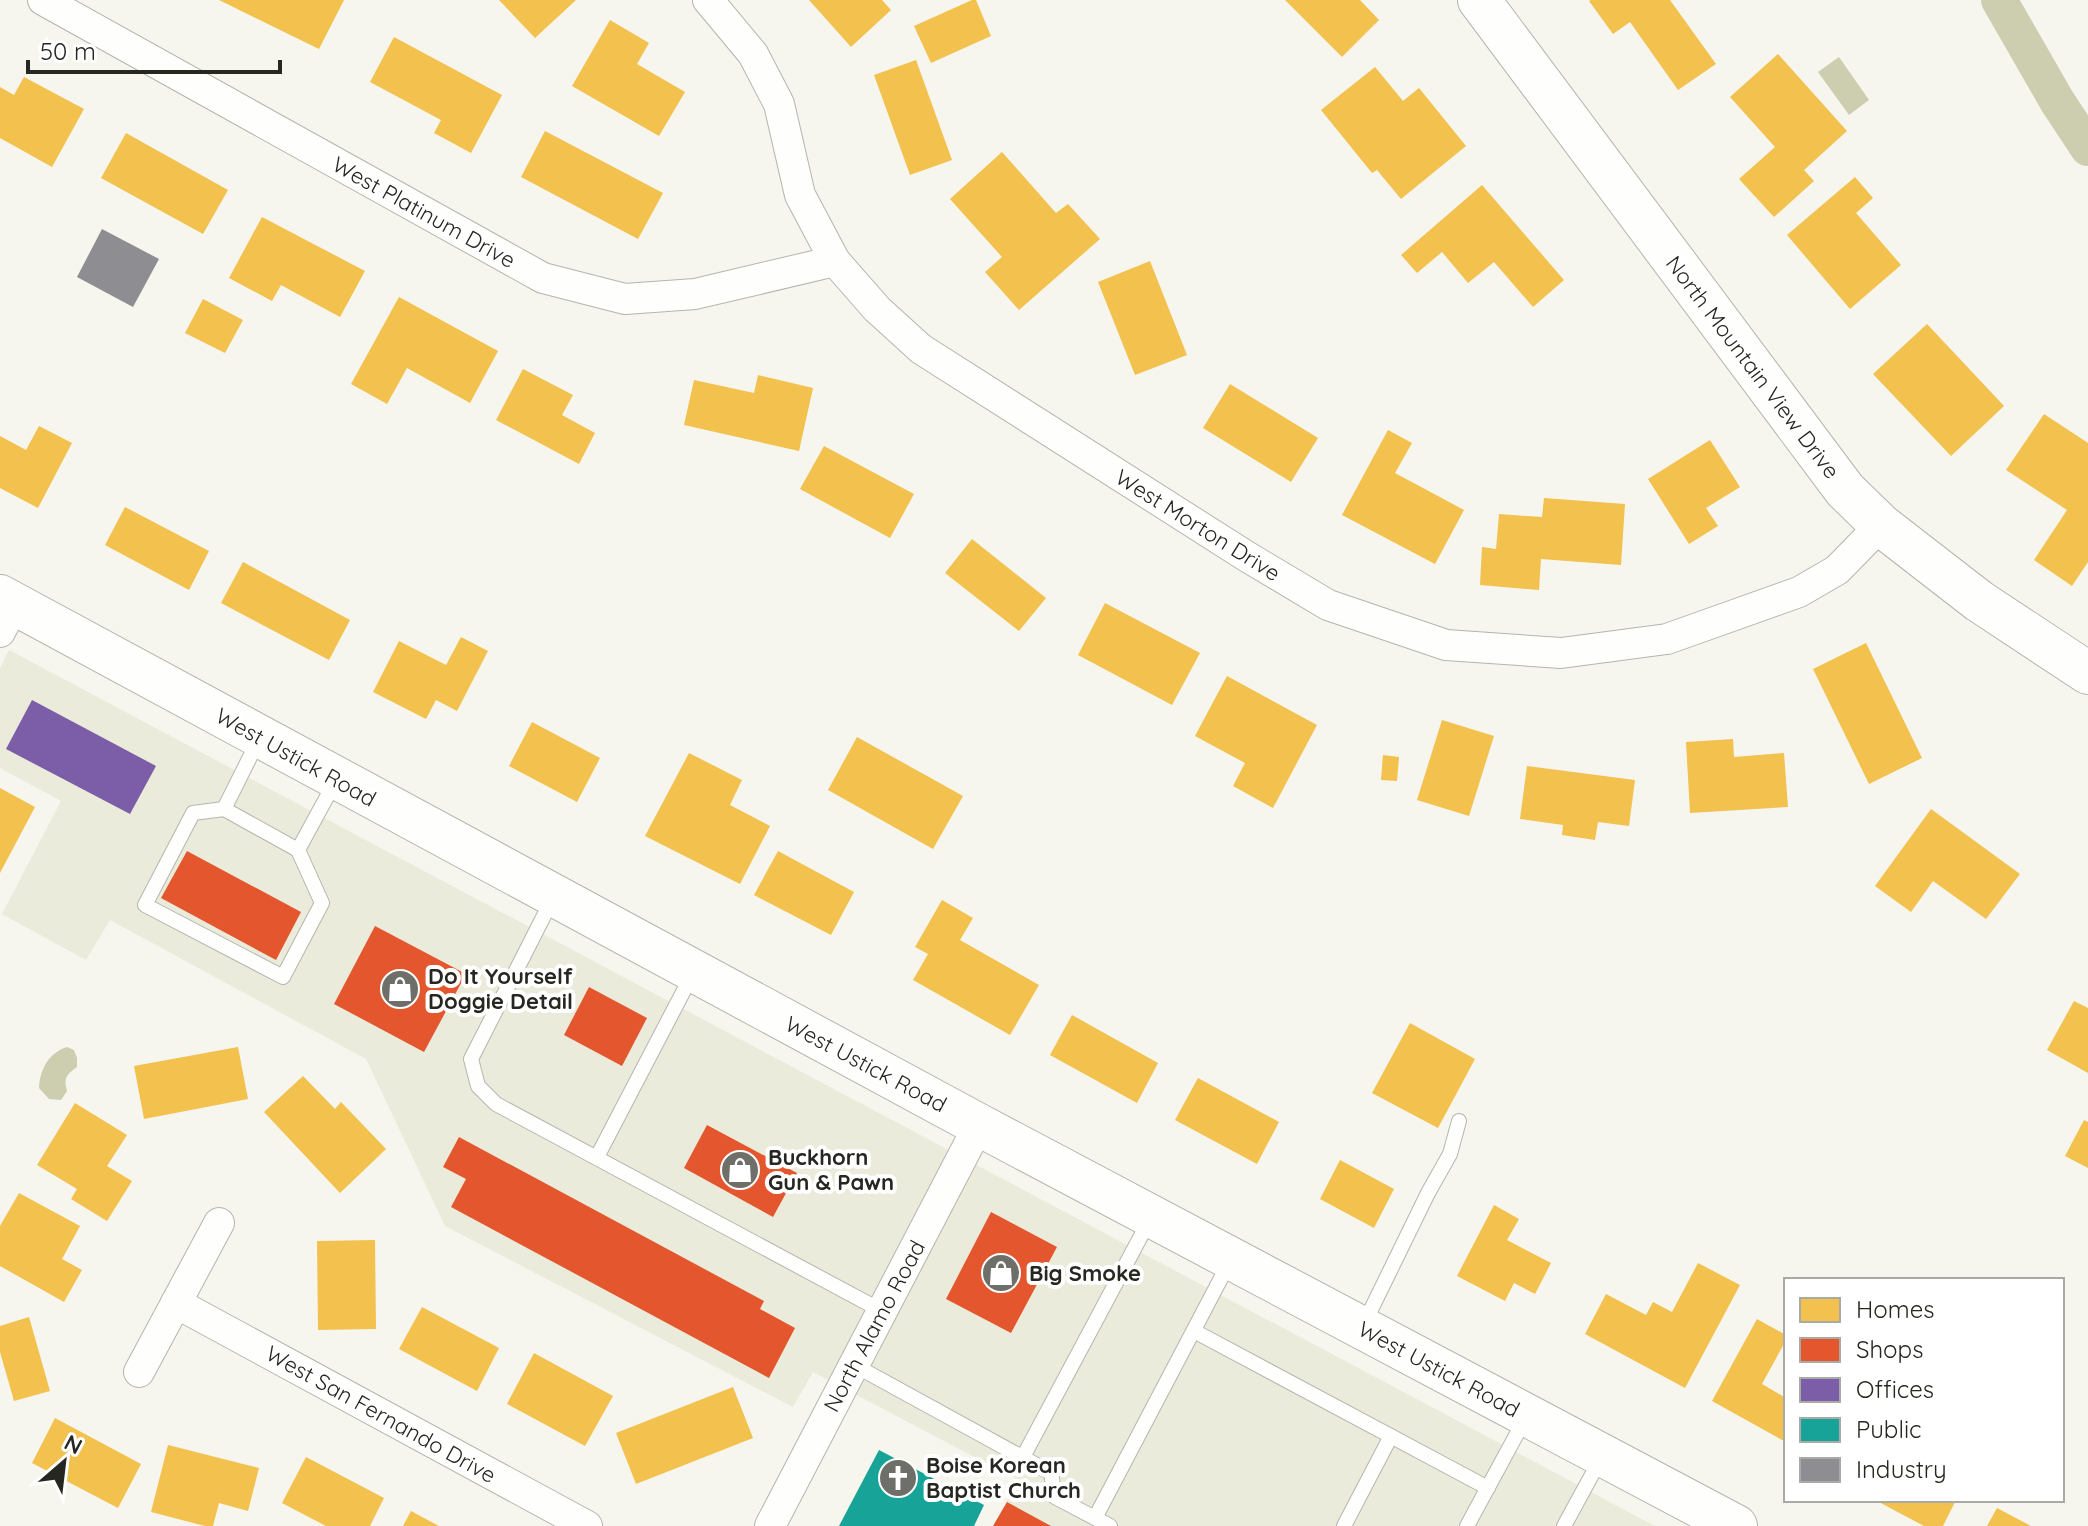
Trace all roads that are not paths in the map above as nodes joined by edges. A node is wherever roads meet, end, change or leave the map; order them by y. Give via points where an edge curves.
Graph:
1 (43, 0) edge
2 (708, 0) edge
3 (1479, 0) edge
4 (835, 261) junction
5 (1881, 525) junction
6 (5, 611) edge
7 (2088, 673) edge
8 (260, 737) junction
9 (337, 779) junction
10 (224, 809) junction
11 (298, 850) junction
12 (554, 896) junction
13 (694, 971) junction
14 (1459, 1121) dead end
15 (979, 1125) junction
16 (597, 1157) junction
17 (1151, 1217) junction
18 (219, 1223) dead end
19 (1231, 1259) junction
20 (176, 1303) junction
21 (882, 1311) junction
22 (1362, 1328) junction
23 (1194, 1331) junction
24 (854, 1365) junction
25 (139, 1372) dead end
26 (1527, 1416) junction
27 (1391, 1436) junction
28 (1603, 1456) junction
29 (1023, 1457) junction
30 (1488, 1488) junction
31 (1095, 1518) junction
32 (587, 1526) edge
33 (770, 1526) edge
34 (1110, 1526) edge
35 (1344, 1526) edge
36 (1467, 1526) edge
37 (1564, 1526) edge
38 (1736, 1526) edge

1 - 4 street, West Platinum Drive via 543,278 625,299 695,294
2 - 4 street, West Morton Drive via 753,54 779,104 800,195
3 - 5 main road, North Mountain View Drive via 1845,490
4 - 5 street, West Morton Drive via 921,349 1246,556 1328,605 1446,645 1561,653 1667,639 1799,592 1837,570
5 - 7 main road, North Mountain View Drive via 1979,601
6 - 8 main road, West Ustick Road
8 - 9 main road, West Ustick Road
8 - 10 lane
9 - 11 lane
9 - 12 main road, West Ustick Road
10 - 11 lane
10 - 11 lane via 193,813 145,905 283,977 322,903
12 - 13 main road, West Ustick Road
12 - 16 lane via 471,1059 478,1086 496,1104
13 - 15 main road, West Ustick Road
13 - 16 lane
14 - 22 lane via 1450,1154
15 - 17 main road, West Ustick Road
15 - 21 street, North Alamo Road
16 - 21 lane
17 - 19 main road, West Ustick Road
17 - 29 lane
18 - 20 street
19 - 22 main road, West Ustick Road
19 - 23 lane
20 - 25 street
20 - 32 street, West San Fernando Drive
21 - 24 street, North Alamo Road
22 - 26 main road, West Ustick Road
23 - 27 lane
23 - 31 lane
24 - 29 lane
24 - 33 street, North Alamo Road
26 - 28 main road, West Ustick Road
26 - 30 lane
27 - 30 lane
27 - 35 lane
28 - 37 lane
28 - 38 main road, West Ustick Road
29 - 31 lane via 1051,1473 1055,1497
30 - 36 lane
31 - 34 lane

